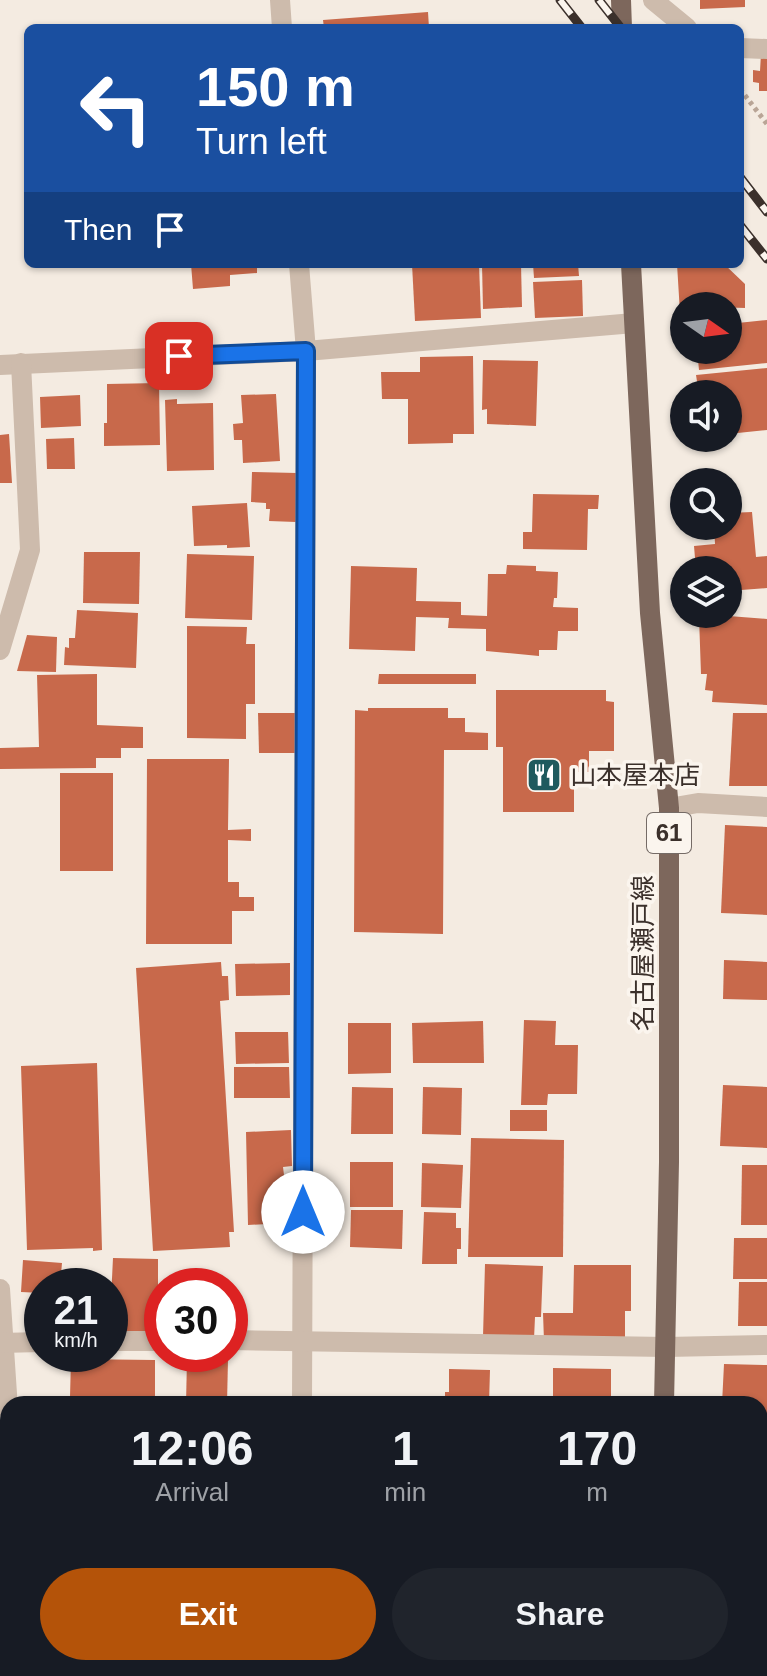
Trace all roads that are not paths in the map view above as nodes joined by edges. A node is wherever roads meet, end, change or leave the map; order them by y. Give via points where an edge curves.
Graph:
1 (280, 0) edge
2 (621, 0) edge
3 (653, 0) edge
4 (282, 24) edge
5 (622, 24) edge
6 (682, 24) edge
7 (744, 48) edge
8 (767, 49) edge
9 (299, 268) edge
10 (631, 268) edge
11 (634, 323) junction
12 (306, 351) junction
13 (21, 363) junction
14 (0, 365) edge
15 (0, 650) edge
16 (767, 807) edge
17 (669, 808) junction
18 (0, 1289) edge
19 (303, 1339) junction
20 (248, 1340) edge
21 (2, 1342) edge
22 (24, 1342) edge
23 (767, 1345) edge
24 (666, 1347) junction
25 (7, 1396) edge
26 (302, 1396) edge
27 (664, 1396) edge

1 - 4 street
2 - 5 main road
3 - 6 street
7 - 8 street
9 - 12 street
10 - 11 main road, 名古屋瀬戸線 / 61
11 - 12 street
11 - 17 main road, 名古屋瀬戸線 / 61 via 650,613
12 - 13 street
12 - 19 street
13 - 14 street
13 - 15 street via 30,550
16 - 17 street via 698,803
17 - 24 main road, 名古屋瀬戸線 / 61
18 - 21 street
19 - 20 street
19 - 24 street
19 - 26 street
21 - 22 street
21 - 25 street
23 - 24 street
24 - 27 main road, 名古屋瀬戸線 / 61

